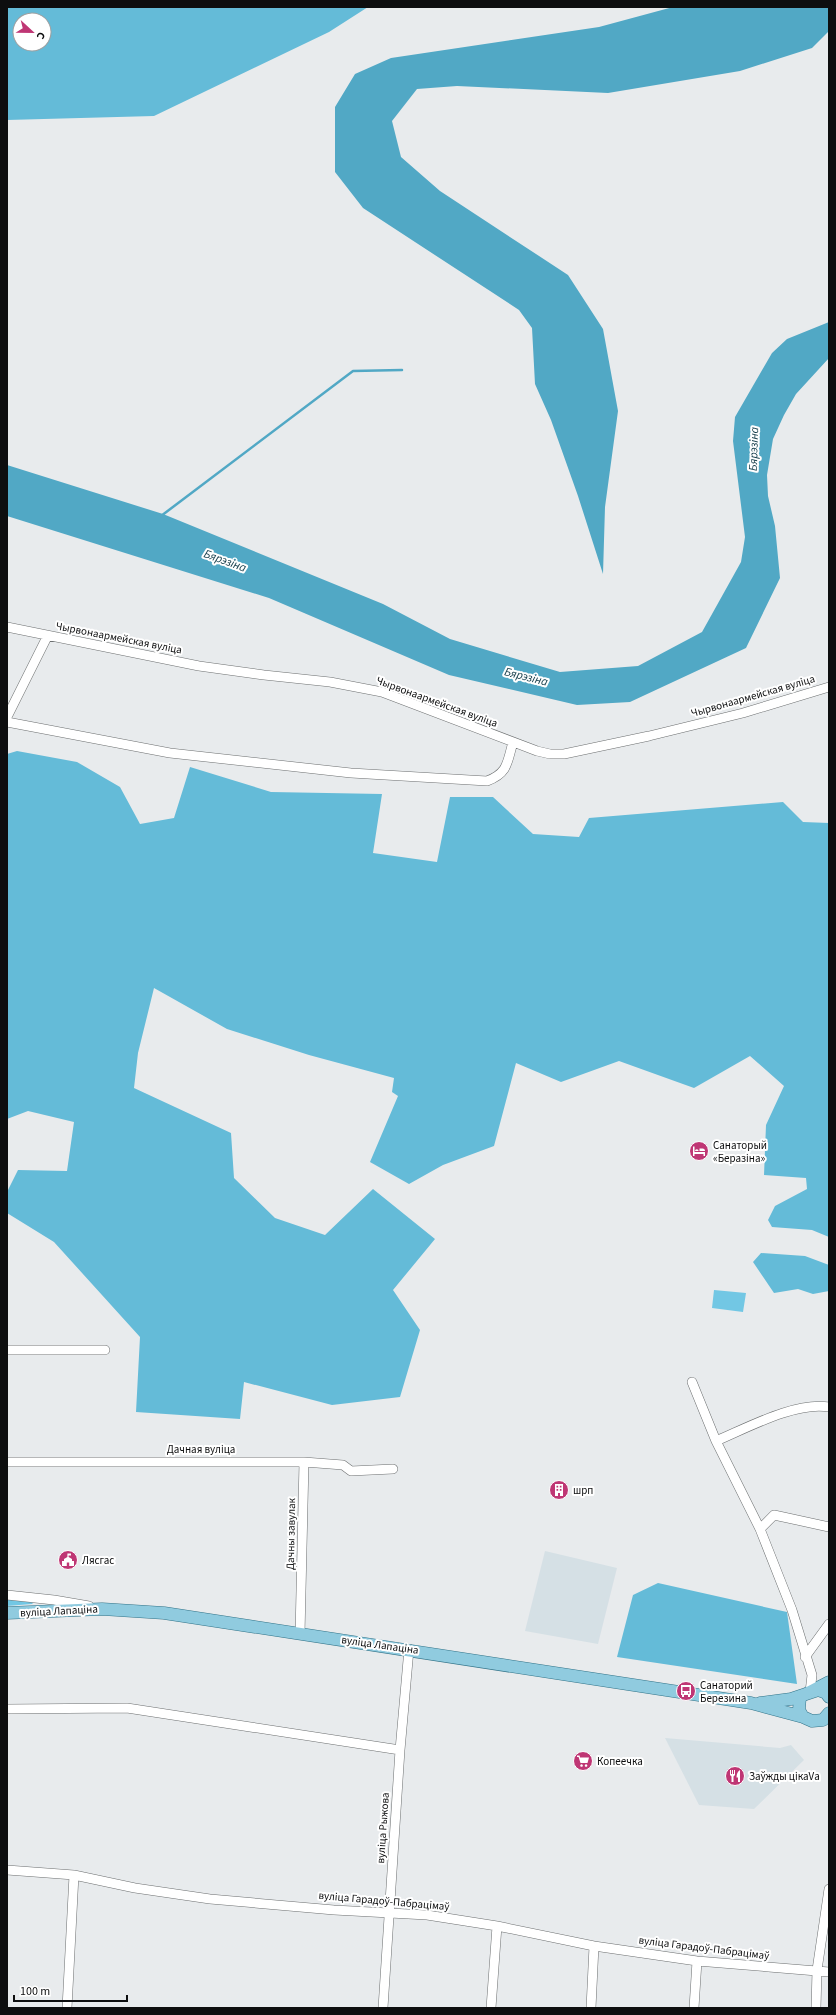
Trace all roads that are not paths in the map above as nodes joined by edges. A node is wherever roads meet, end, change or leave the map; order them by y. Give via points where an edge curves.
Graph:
1 (7, 627) edge
2 (47, 637) junction
3 (829, 687) edge
4 (7, 717) edge
5 (7, 722) edge
6 (513, 742) junction
7 (7, 1350) edge
8 (105, 1350) dead end
9 (692, 1382) dead end
10 (829, 1407) edge
11 (716, 1441) junction
12 (7, 1462) edge
13 (304, 1462) junction
14 (393, 1469) dead end
15 (829, 1527) edge
16 (760, 1529) junction
17 (7, 1595) edge
18 (102, 1609) junction
19 (7, 1613) edge
20 (829, 1624) edge
21 (300, 1634) junction
22 (409, 1649) junction
23 (805, 1657) junction
24 (829, 1682) edge
25 (810, 1692) junction
26 (829, 1697) edge
27 (751, 1703) junction
28 (7, 1709) edge
29 (803, 1717) junction
30 (827, 1718) edge
31 (400, 1750) junction
32 (7, 1870) edge
33 (74, 1876) junction
34 (829, 1889) edge
35 (389, 1913) junction
36 (497, 1926) junction
37 (594, 1946) junction
38 (697, 1962) junction
39 (818, 1970) junction
40 (829, 1972) edge
41 (67, 2008) edge
42 (383, 2008) edge
43 (491, 2008) edge
44 (591, 2008) edge
45 (694, 2008) edge
46 (816, 2008) edge

1 - 2 street, Чырвонаармейская вуліца
2 - 4 street
2 - 6 street, Чырвонаармейская вуліца via 199,666 330,682 382,692
3 - 6 street, Чырвонаармейская вуліца via 742,713 564,754 537,751
5 - 6 street via 170,753 351,773 487,781 499,777 505,769
7 - 8 street
9 - 11 street
10 - 11 street via 808,1406 788,1411
11 - 16 street
12 - 13 street, Дачная вуліца
13 - 14 street, Дачная вуліца via 343,1465 351,1471
13 - 21 street, Дачны завулак
15 - 16 street via 774,1515
16 - 23 street via 792,1610
17 - 18 street
18 - 19 main road, вуліца Лапаціна
18 - 21 main road, вуліца Лапаціна via 164,1613
20 - 23 street
21 - 22 main road, вуліца Лапаціна
22 - 27 main road, вуліца Лапаціна
22 - 31 street, вуліца Рыжова
23 - 25 street via 812,1675
24 - 25 main road, вуліца Лапаціна
25 - 26 main road via 823,1691
25 - 27 main road, вуліца Лапаціна via 791,1699
25 - 29 main road, вуліца Лапаціна via 798,1701
27 - 29 main road, вуліца Лапаціна
28 - 31 street via 127,1708
29 - 30 main road, вуліца Лапаціна via 812,1721
31 - 35 street, вуліца Рыжова
32 - 33 street, вуліца Гарадоў-Пабрацімаў
33 - 35 street, вуліца Гарадоў-Пабрацімаў via 210,1899
33 - 41 street
34 - 39 street
35 - 36 street, вуліца Гарадоў-Пабрацімаў via 427,1915
35 - 42 street, вуліца Рыжова
36 - 37 street, вуліца Гарадоў-Пабрацімаў
36 - 43 street
37 - 38 street, вуліца Гарадоў-Пабрацімаў
37 - 44 street
38 - 39 street, вуліца Гарадоў-Пабрацімаў
38 - 45 street
39 - 40 street, вуліца Гарадоў-Пабрацімаў
39 - 46 street

